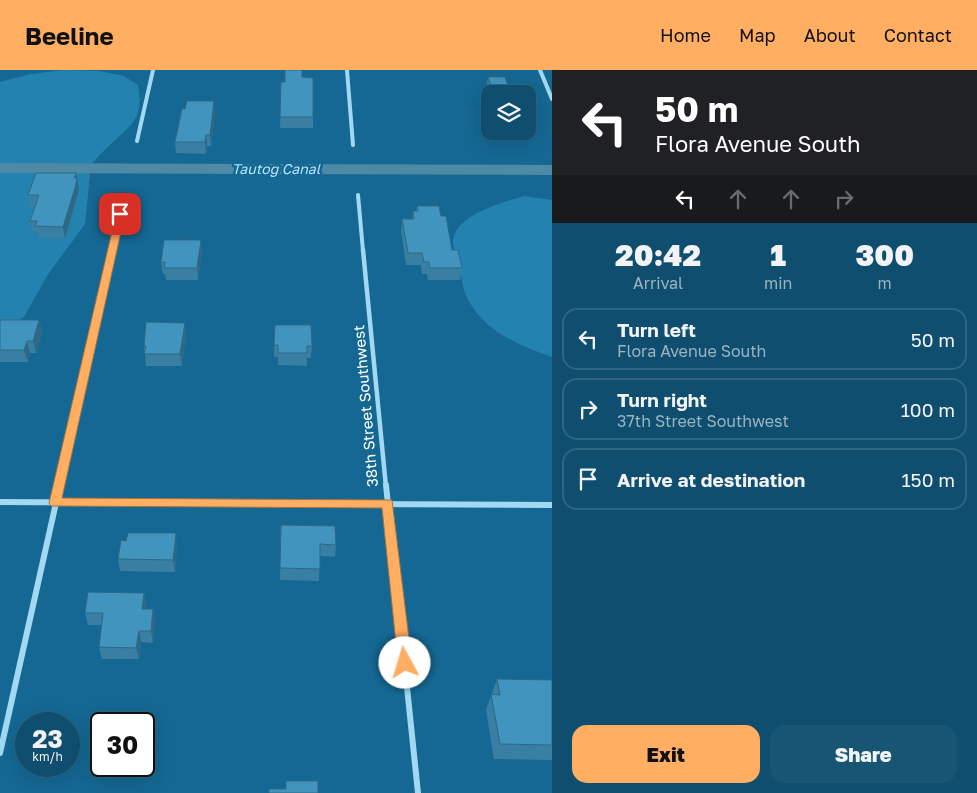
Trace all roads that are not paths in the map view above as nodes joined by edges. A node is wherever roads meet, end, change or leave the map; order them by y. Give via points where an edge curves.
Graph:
1 (153, 70) edge
2 (347, 70) edge
3 (540, 70) edge
4 (552, 99) edge
5 (137, 141) dead end
6 (353, 145) dead end
7 (125, 194) dead end
8 (358, 195) dead end
9 (0, 502) edge
10 (55, 503) junction
11 (388, 504) junction
12 (552, 505) edge
13 (0, 753) edge
14 (418, 793) edge

1 - 5 street
2 - 6 street
3 - 4 street
7 - 10 street
8 - 11 street, 38th Street Southwest
9 - 10 street
10 - 11 street
10 - 13 street
11 - 12 street
11 - 14 street, 38th Street Southwest

